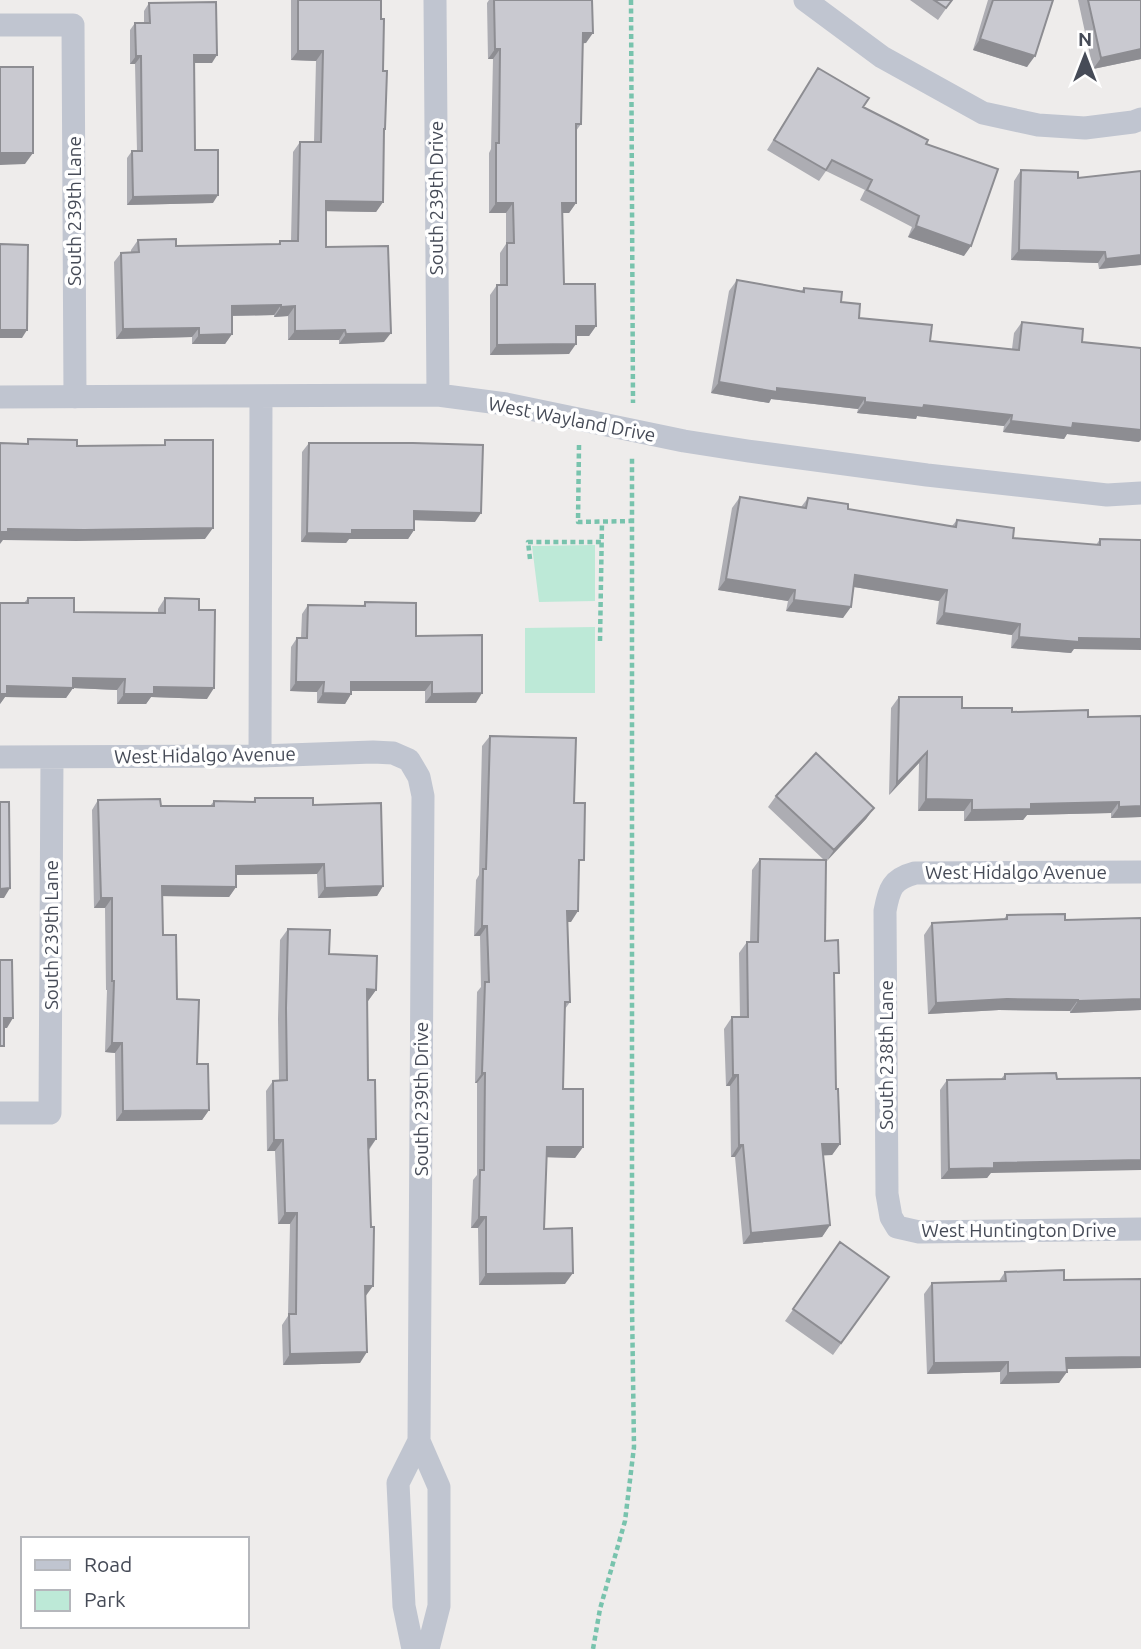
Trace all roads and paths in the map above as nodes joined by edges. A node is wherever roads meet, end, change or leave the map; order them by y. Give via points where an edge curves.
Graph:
1 (435, 0) edge
2 (631, 0) edge
3 (804, 0) edge
4 (0, 25) edge
5 (1141, 119) edge
6 (438, 395) junction
7 (0, 397) edge
8 (75, 397) junction
9 (261, 397) junction
10 (579, 419) junction
11 (632, 430) junction
12 (1141, 493) edge
13 (632, 521) junction
14 (602, 522) junction
15 (601, 542) junction
16 (530, 559) dead end
17 (600, 641) dead end
18 (260, 756) junction
19 (0, 757) edge
20 (52, 757) junction
21 (409, 760) joint
22 (1141, 872) edge
23 (894, 884) joint
24 (0, 1113) edge
25 (897, 1227) joint
26 (1141, 1229) edge
27 (419, 1441) junction
28 (412, 1649) edge
29 (428, 1649) edge
30 (593, 1649) edge

1 - 6 street, South 239th Drive
2 - 11 path
3 - 5 street via 882,57 983,113 1038,125 1086,128
4 - 8 street, South 239th Lane via 73,25
6 - 9 street, West Wayland Drive
6 - 10 street, West Wayland Drive
7 - 8 street, West Wayland Drive
8 - 9 street, West Wayland Drive
9 - 18 street
10 - 11 street, West Wayland Drive
10 - 14 path via 578,522
11 - 12 street, West Wayland Drive via 941,477 1107,495
11 - 13 path
13 - 14 path
13 - 30 path via 634,1447 625,1521
14 - 15 path
15 - 16 path via 528,542
15 - 17 path
18 - 20 street, West Hidalgo Avenue
18 - 21 street, West Hidalgo Avenue via 373,752
19 - 20 street, West Hidalgo Avenue
20 - 24 street, South 239th Lane via 50,1113
21 - 27 street, South 239th Drive via 419,777 422,796
22 - 23 street, West Hidalgo Avenue via 915,873
23 - 25 street, South 238th Lane via 885,911 887,1194
25 - 26 street, West Huntington Drive via 919,1232
27 - 28 street, South 239th Drive via 398,1483 403,1598
27 - 29 street, South 239th Drive via 439,1487 439,1606

